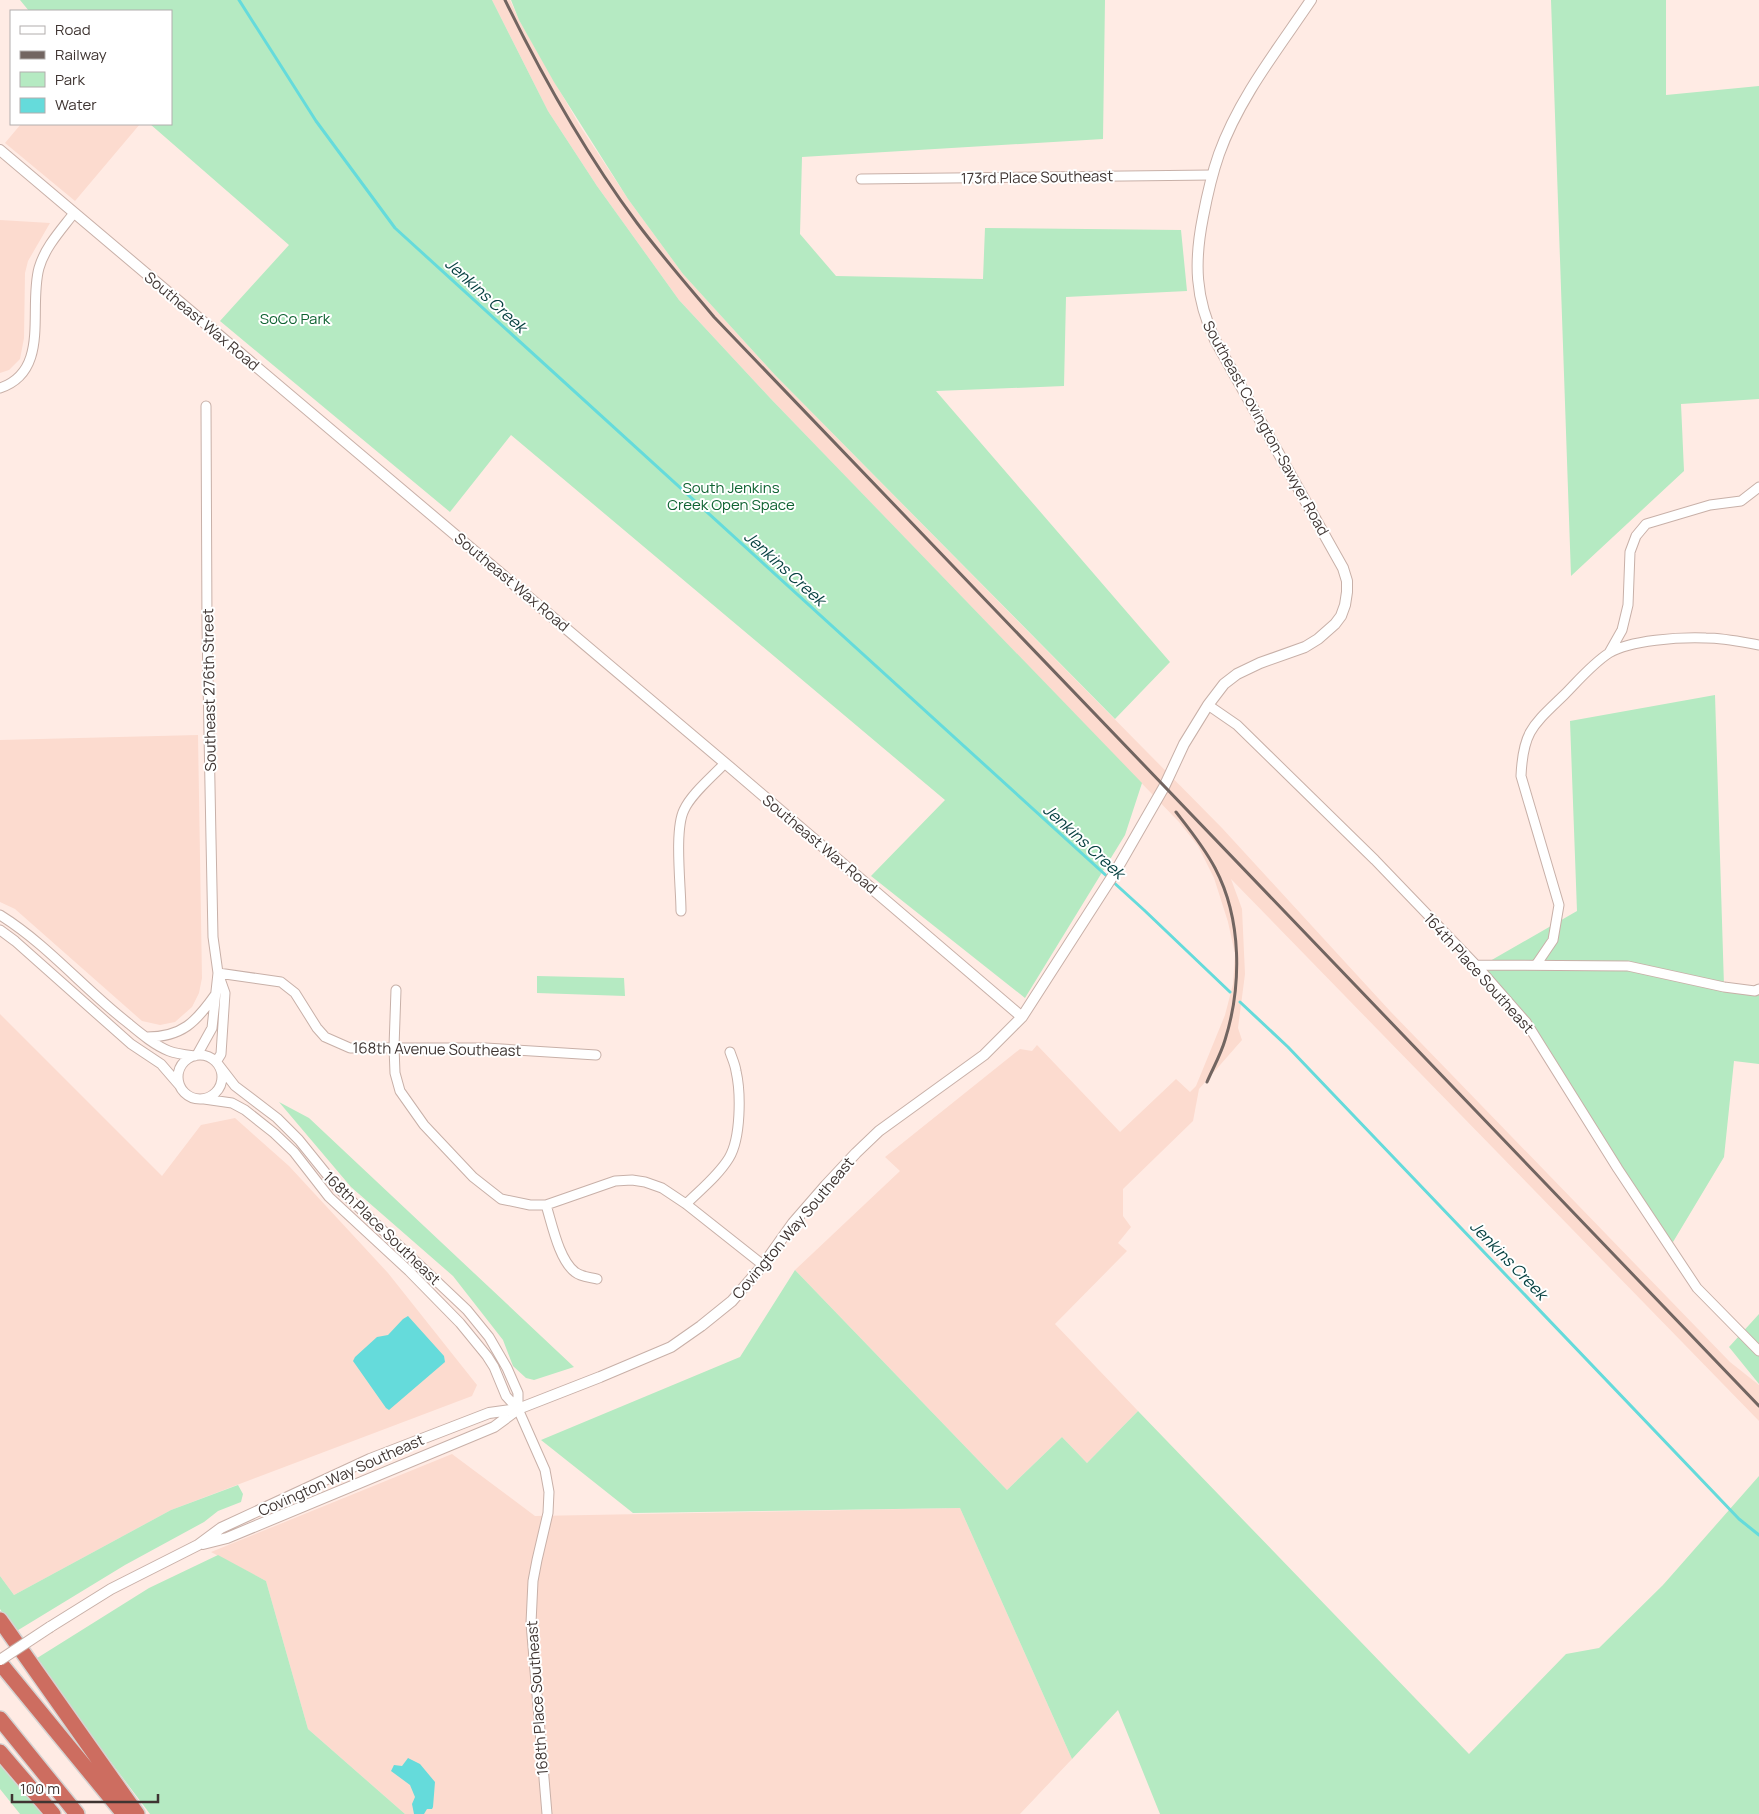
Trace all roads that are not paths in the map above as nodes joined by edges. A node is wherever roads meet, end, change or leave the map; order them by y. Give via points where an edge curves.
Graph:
1 (1311, 0) edge
2 (0, 150) edge
3 (1212, 175) junction
4 (861, 180) dead end
5 (74, 213) junction
6 (0, 388) edge
7 (206, 406) dead end
8 (1759, 487) edge
9 (1347, 581) joint
10 (1759, 645) edge
11 (1608, 654) junction
12 (1208, 705) junction
13 (725, 763) junction
14 (682, 911) dead end
15 (0, 916) edge
16 (0, 930) edge
17 (1476, 965) junction
18 (1536, 965) junction
19 (218, 974) junction
20 (1759, 989) edge
21 (396, 990) dead end
22 (215, 995) junction
23 (1022, 1017) junction
24 (146, 1038) junction
25 (394, 1047) junction
26 (730, 1052) dead end
27 (196, 1055) junction
28 (596, 1055) dead end
29 (217, 1063) junction
30 (180, 1086) junction
31 (204, 1099) junction
32 (686, 1204) junction
33 (546, 1205) junction
34 (763, 1265) junction
35 (597, 1279) dead end
36 (1759, 1350) edge
37 (518, 1409) junction
38 (370, 1458) junction
39 (318, 1500) junction
40 (198, 1545) junction
41 (0, 1620) edge
42 (0, 1662) edge
43 (0, 1718) edge
44 (0, 1752) edge
45 (54, 1814) edge
46 (77, 1814) edge
47 (124, 1814) edge
48 (137, 1814) edge
49 (547, 1814) edge

1 - 3 street, Southeast Covington-Sawyer Road via 1250,92 1229,130
2 - 5 street, Southeast Wax Road
3 - 4 street, 173rd Place Southeast
3 - 9 street, Southeast Covington-Sawyer Road via 1201,225 1197,266 1200,300 1207,324 1338,557
5 - 6 street via 43,255 36,285 33,352 29,363 16,381
5 - 13 street, Southeast Wax Road
7 - 19 street, Southeast 276th Street via 213,937
8 - 11 street via 1741,501 1710,505 1646,524 1636,536 1630,552 1628,605 1622,630
9 - 12 street, Covington Way Southeast via 1345,605 1335,624 1306,647 1237,674 1224,684
10 - 11 street via 1699,638 1640,642
11 - 18 street via 1536,722 1526,740 1521,776 1560,905 1553,940
12 - 17 street, 164th Place Southeast via 1237,725 1375,860
12 - 23 street, Covington Way Southeast via 1101,896
13 - 14 street via 692,797 684,810 679,835
13 - 23 street, Southeast Wax Road
15 - 24 street via 18,926
16 - 30 street via 131,1044 161,1064
17 - 18 street
17 - 36 street, 164th Place Southeast via 1526,1022 1697,1288
18 - 20 street via 1628,966 1724,987
19 - 22 street, Southeast 276th Street
19 - 25 street, 168th Avenue Southeast via 281,982 295,993 317,1028 334,1042 350,1048
19 - 29 street, Southeast 276th Street via 225,993 221,1054
21 - 25 street
22 - 24 street, Southeast 276th Street via 199,1017 184,1029
22 - 27 street, Southeast 276th Street via 212,1028
23 - 34 street, Covington Way Southeast via 984,1055 879,1131 861,1148 793,1223
24 - 27 street via 168,1051
25 - 28 street, 168th Avenue Southeast via 486,1048
25 - 33 street via 395,1074 400,1091 424,1125 473,1177 501,1199
26 - 32 street via 738,1088 736,1135 729,1158
27 - 29 street via 208,1056
27 - 30 street via 180,1067
29 - 31 street via 222,1083 215,1094
29 - 37 street, 168th Place Southeast via 235,1086 277,1118 299,1140 337,1187 467,1310 508,1368 518,1393
30 - 31 street via 190,1097
31 - 37 street, 168th Place Southeast via 232,1103 245,1110 294,1152 329,1197 460,1322 487,1356 506,1396
32 - 33 street via 662,1188 632,1180 615,1181
32 - 34 street
33 - 35 street via 561,1254 574,1272
34 - 37 street, Covington Way Southeast via 732,1301 670,1347
37 - 38 street, Covington Way Southeast via 489,1413
37 - 39 street, Covington Way Southeast via 494,1427
37 - 49 street, 168th Place Southeast via 544,1470 549,1492 548,1513 536,1560 530,1623
38 - 39 street via 346,1477 316,1491
38 - 40 street, Covington Way Southeast via 221,1528
39 - 40 street, Covington Way Southeast via 227,1538
40 - 42 street, Covington Way Southeast, bridge via 111,1589
41 - 48 highway
42 - 47 highway
43 - 46 highway
44 - 45 highway

